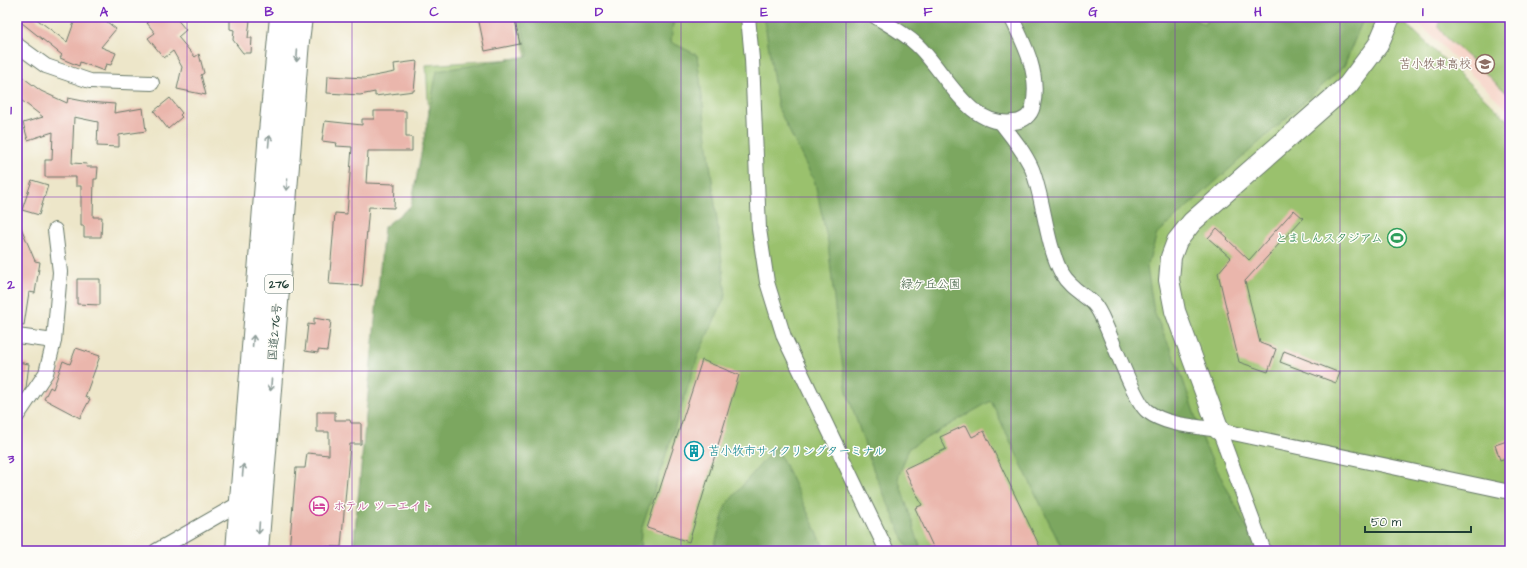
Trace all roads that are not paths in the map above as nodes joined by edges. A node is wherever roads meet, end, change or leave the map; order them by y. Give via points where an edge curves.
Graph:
1 (281, 17) edge
2 (302, 17) edge
3 (748, 17) edge
4 (876, 17) edge
5 (1011, 17) edge
6 (1390, 17) edge
7 (17, 45) edge
8 (152, 83) dead end
9 (1002, 124) junction
10 (56, 230) dead end
11 (17, 336) edge
12 (54, 341) junction
13 (17, 416) edge
14 (1219, 430) junction
15 (1510, 492) edge
16 (250, 504) junction
17 (156, 551) edge
18 (237, 551) edge
19 (257, 551) edge
20 (887, 551) edge
21 (1264, 551) edge

16 -> 1 highway, 国道276号 / 276 via 269,140
2 -> 16 highway, 国道276号 / 276
3 - 20 street via 759,229 766,282 784,338
4 - 9 street via 917,44 958,96 984,118
5 - 9 street via 1026,46 1036,92 1032,111 1022,121
6 - 14 street via 1378,45 1348,85 1192,222 1177,241 1171,257 1169,280 1175,311
7 - 8 street via 46,66 90,81
9 - 14 street via 1032,169 1054,256 1063,276 1094,304 1135,394 1145,410 1160,420
10 - 12 street via 60,272
11 - 12 street
12 - 13 street via 46,373
14 - 15 street
14 - 21 street
16 - 17 street
16 - 18 highway, 国道276号 / 276
16 -> 19 highway, 国道276号 / 276

